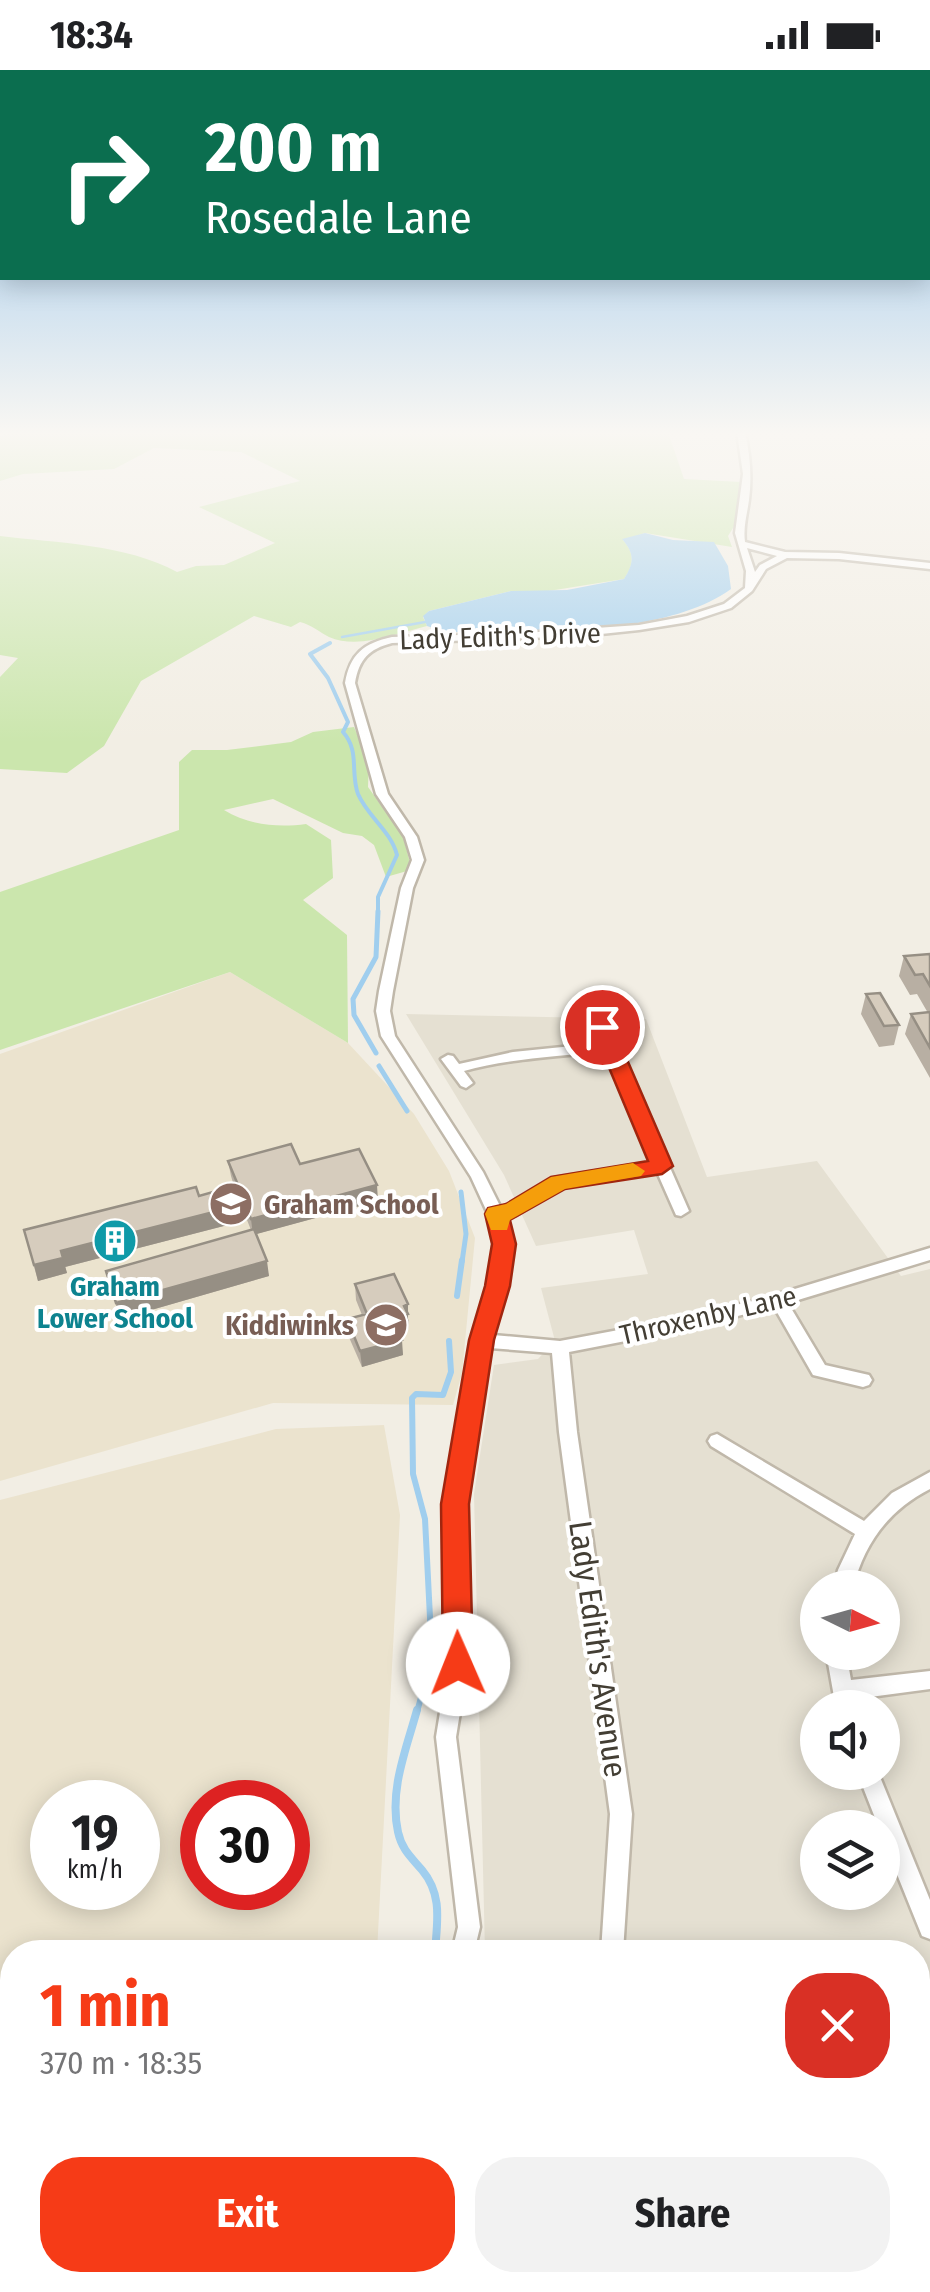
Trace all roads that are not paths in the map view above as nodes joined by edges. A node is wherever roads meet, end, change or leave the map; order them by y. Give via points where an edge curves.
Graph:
1 (743, 536) edge
2 (742, 544) junction
3 (785, 555) junction
4 (930, 566) edge
5 (752, 581) junction
6 (602, 1027) dead end
7 (611, 1046) junction
8 (466, 1083) dead end
9 (662, 1166) junction
10 (680, 1212) dead end
11 (496, 1214) junction
12 (930, 1254) edge
13 (778, 1300) junction
14 (482, 1340) junction
15 (560, 1347) junction
16 (863, 1380) dead end
17 (717, 1442) dead end
18 (930, 1480) edge
19 (865, 1531) junction
20 (850, 1570) edge
21 (930, 1680) edge
22 (885, 1690) edge
23 (874, 1790) edge
24 (930, 1928) edge
25 (466, 1940) edge
26 (613, 1940) edge

1 - 2 street
2 - 3 street
2 - 5 street
3 - 4 street
3 - 5 street
5 - 11 street, Lady Edith's Drive via 727,606 638,628 392,640 354,659 350,683 376,776 418,860 386,991 388,1036
6 - 7 street
7 - 8 street via 452,1064
7 - 9 street
9 - 10 street
9 - 11 street via 559,1182
11 - 14 street, Lady Edith's Drive via 504,1244
12 - 13 street, Throxenby Lane
13 - 15 street, Throxenby Lane
13 - 16 street via 820,1370
14 - 15 street, Throxenby Lane
14 - 25 street, Lady Edith's Drive via 455,1504 458,1664 446,1737
15 - 26 street, Lady Edith's Avenue via 621,1814
17 - 19 street
18 - 19 street via 895,1499
19 - 20 street
21 - 22 street
23 - 24 street

